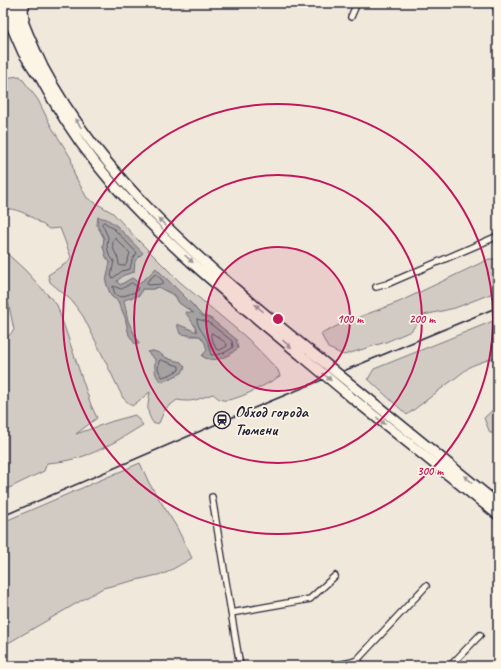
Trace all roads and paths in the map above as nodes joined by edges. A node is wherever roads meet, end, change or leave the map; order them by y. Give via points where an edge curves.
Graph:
1 (7, 3) edge
2 (16, 3) edge
3 (26, 3) edge
4 (357, 3) edge
5 (494, 3) edge
6 (498, 12) edge
7 (3, 16) edge
8 (351, 17) dead end
9 (43, 66) junction
10 (44, 84) junction
11 (498, 236) edge
12 (376, 287) dead end
13 (355, 394) junction
14 (212, 497) dead end
15 (498, 504) edge
16 (498, 516) edge
17 (335, 576) dead end
18 (426, 586) dead end
19 (231, 613) junction
20 (480, 636) dead end
21 (357, 660) junction
22 (240, 666) edge
23 (333, 666) edge
24 (363, 666) edge
25 (450, 666) edge

1 - 10 highway via 22,42
2 - 9 highway
3 - 9 street via 25,18
4 - 8 street
5 - 6 street
7 - 10 street via 10,25 27,62
13 -> 9 highway, bridge via 310,351 183,242 124,183 92,142
10 -> 13 highway, bridge via 84,147 112,182 176,248 303,357
11 - 12 street
15 -> 13 highway
13 -> 16 highway
14 - 19 street
17 - 19 street via 310,599
18 - 21 street
19 - 22 street
20 - 25 street
21 - 23 street
21 - 24 street

